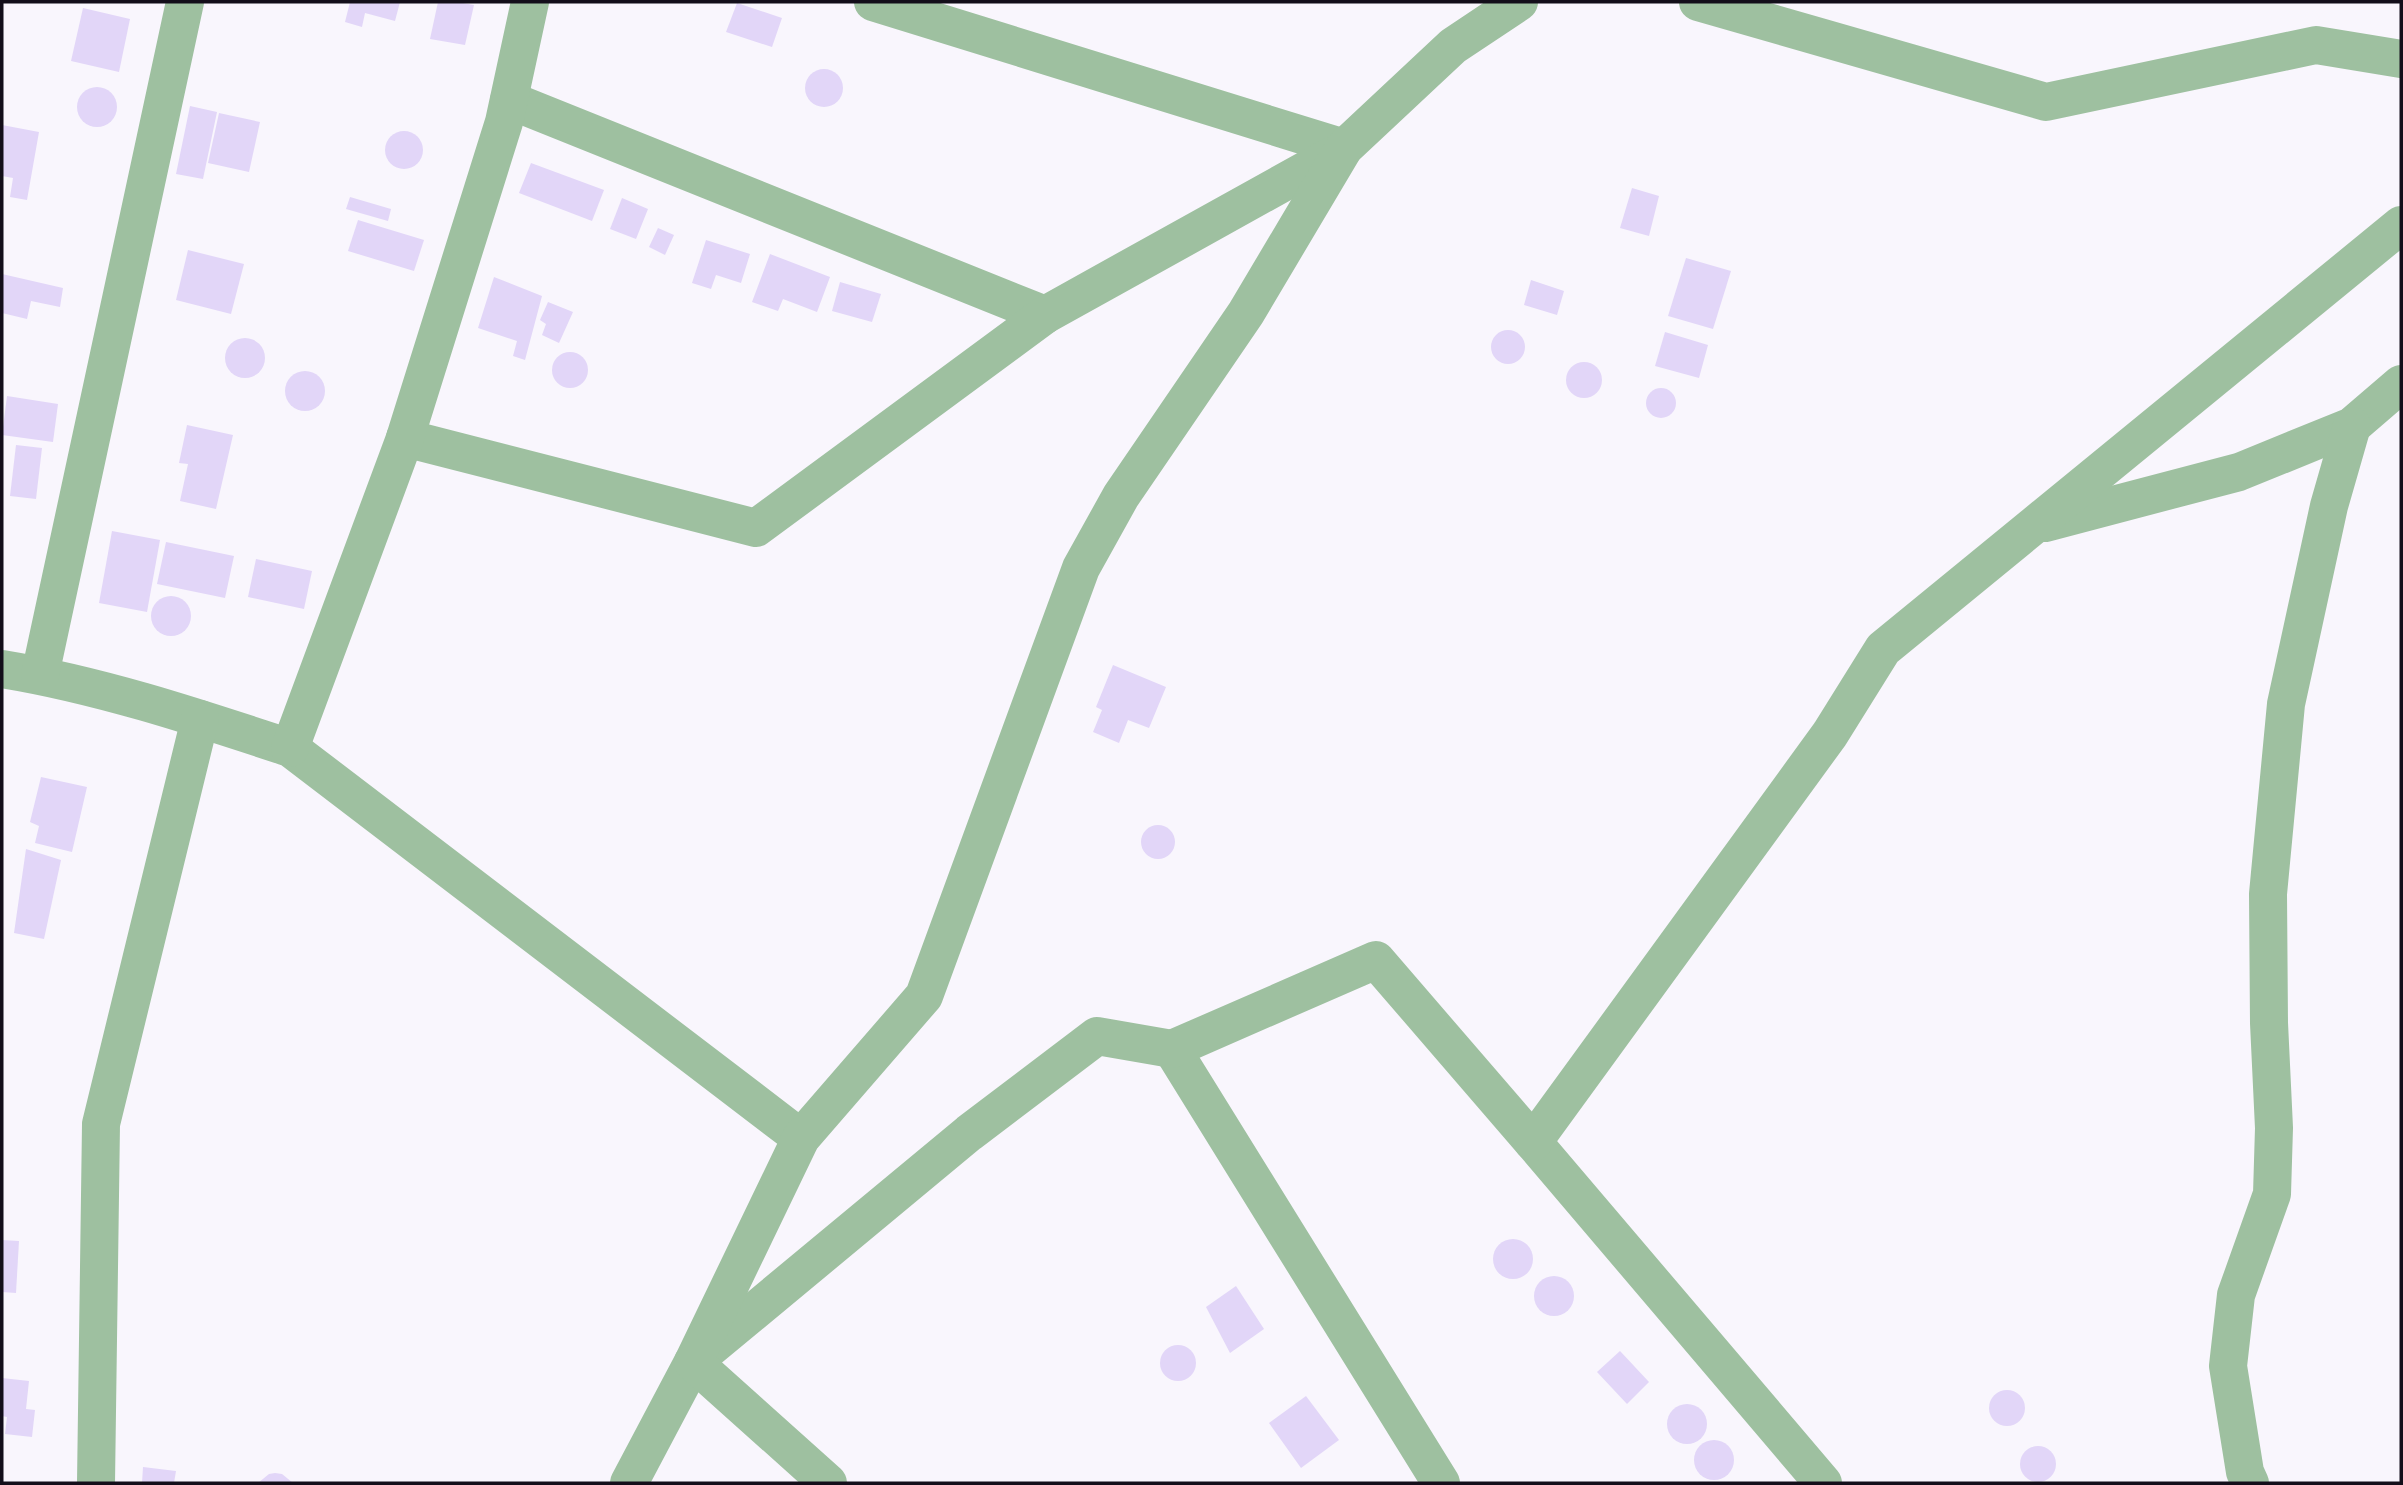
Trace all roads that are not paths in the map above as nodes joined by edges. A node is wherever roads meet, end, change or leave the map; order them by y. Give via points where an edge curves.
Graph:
1 (185, 2) edge
2 (530, 2) edge
3 (873, 2) edge
4 (1520, 2) edge
5 (1698, 2) edge
6 (2401, 59) edge
7 (509, 100) junction
8 (1344, 149) junction
9 (2401, 225) edge
10 (1045, 315) junction
11 (2401, 384) edge
12 (2352, 426) junction
13 (405, 438) junction
14 (2033, 526) junction
15 (2, 669) edge
16 (40, 676) junction
17 (200, 719) junction
18 (290, 748) junction
19 (1172, 1049) junction
20 (801, 1138) junction
21 (1532, 1142) junction
22 (693, 1362) junction
23 (1434, 1481) edge
24 (96, 1483) edge
25 (629, 1483) edge
26 (828, 1483) edge
27 (1823, 1483) edge
28 (2250, 1483) edge

1 - 16 street
2 - 7 street
3 - 8 street
4 - 8 street via 1453,46
5 - 6 street via 2046,102 2316,45
7 - 10 street
7 - 13 street
8 - 10 street
8 - 20 street via 1246,313 1121,496 1081,568 924,996
9 - 14 street
10 - 13 street via 756,528
11 - 12 street
12 - 14 street via 2239,472
12 - 28 street via 2329,506 2285,717 2268,894 2273,1194 2236,1295 2228,1366
13 - 18 street
14 - 21 street via 1882,649 1830,734
15 - 16 street
16 - 17 street
17 - 18 street
17 - 24 street via 101,1124
18 - 20 street
19 - 21 street via 1376,960
19 - 22 street via 1097,1035 969,1133
19 - 23 street
20 - 22 street
21 - 27 street
22 - 25 street
22 - 26 street

